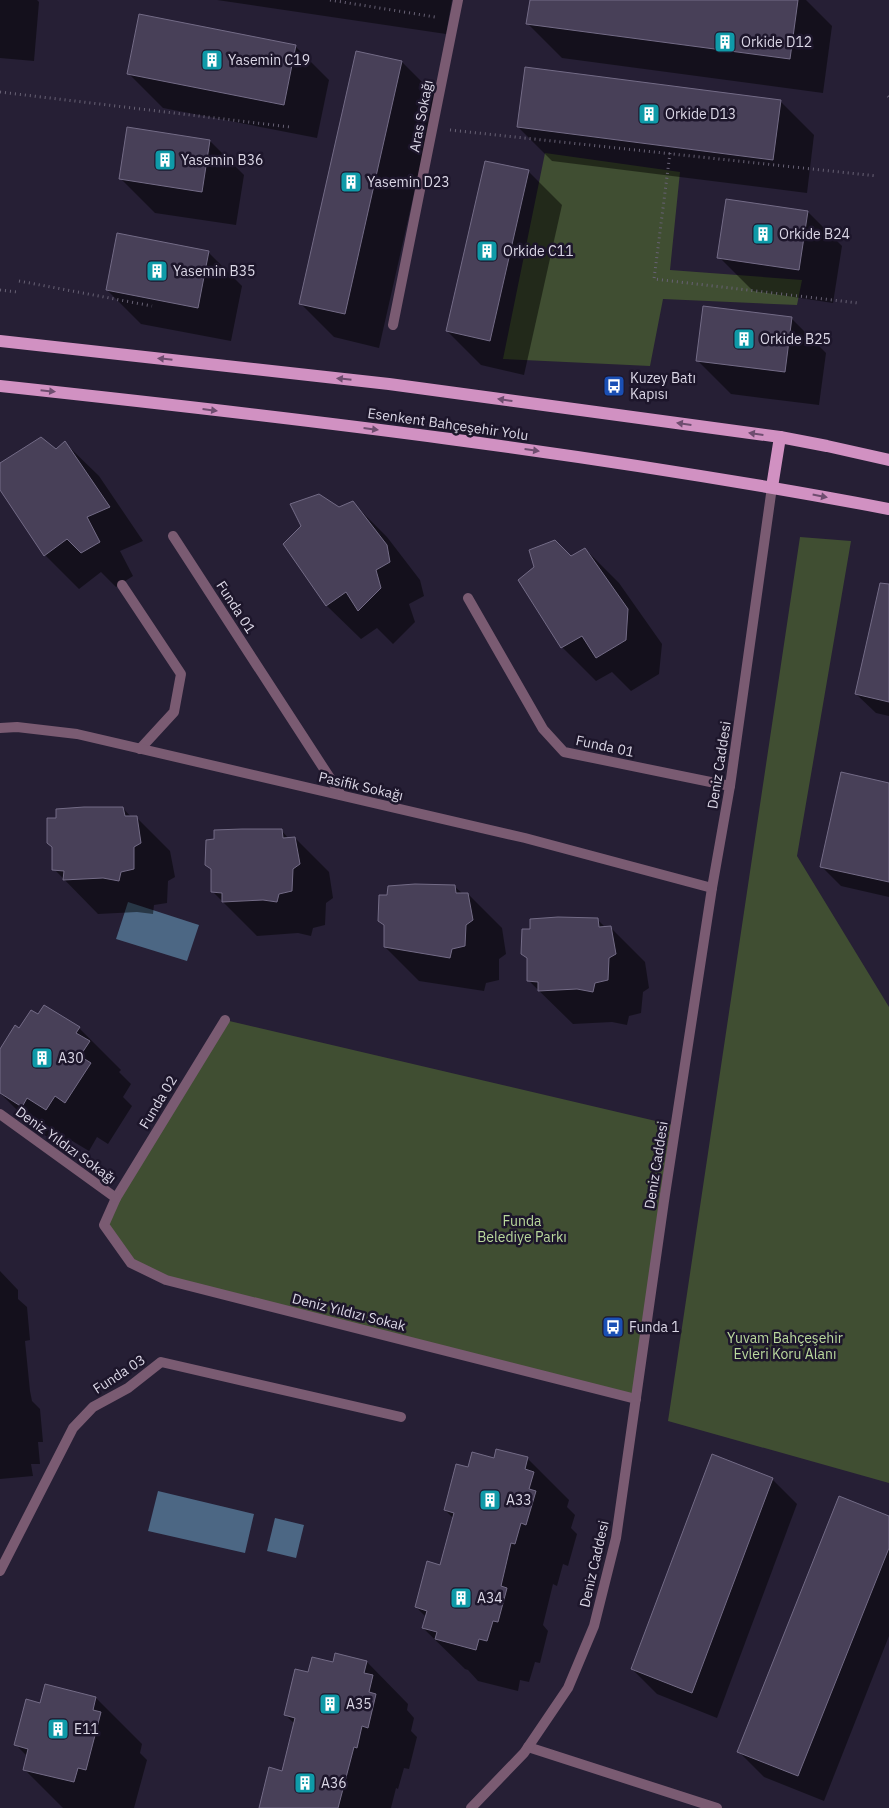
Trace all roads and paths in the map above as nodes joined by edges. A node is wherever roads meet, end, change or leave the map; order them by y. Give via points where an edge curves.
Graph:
1 (330, 0) edge
2 (458, 0) edge
3 (454, 20) junction
4 (0, 92) edge
5 (290, 127) dead end
6 (433, 128) junction
7 (670, 153) junction
8 (877, 176) dead end
9 (19, 281) dead end
10 (0, 290) edge
11 (17, 292) dead end
12 (858, 303) dead end
13 (152, 306) dead end
14 (393, 325) dead end
15 (0, 341) edge
16 (0, 386) edge
17 (780, 437) junction
18 (889, 460) edge
19 (772, 487) junction
20 (889, 510) edge
21 (174, 536) dead end
22 (122, 585) dead end
23 (468, 598) dead end
24 (0, 728) edge
25 (140, 749) junction
26 (730, 786) junction
27 (341, 795) junction
28 (712, 888) junction
29 (225, 1020) dead end
30 (0, 1114) edge
31 (116, 1198) junction
32 (636, 1399) junction
33 (401, 1417) dead end
34 (0, 1571) edge
35 (528, 1747) junction
36 (471, 1808) edge
37 (717, 1808) edge

1 - 3 path
2 - 3 street, Aras Sokağı
3 - 6 street, Aras Sokağı
4 - 5 path
6 - 7 path
6 - 14 street, Aras Sokağı
7 - 8 path
7 - 12 path via 654,279
9 - 13 path
10 - 11 path
17 -> 15 main road via 389,384
16 -> 19 main road, Esenkent Bahçeşehir Yolu via 459,440
17 - 18 main road
17 - 19 main road
19 -> 20 main road, Esenkent Bahçeşehir Yolu
19 - 26 street, Deniz Caddesi
21 - 27 street, Funda 01
22 - 25 street via 181,674 174,712
23 - 26 street, Funda 01 via 543,729 564,752
24 - 25 street, Pasifik Sokağı via 77,734
25 - 27 street, Pasifik Sokağı
26 - 28 street, Deniz Caddesi
27 - 28 street, Pasifik Sokağı via 525,838
28 - 32 street, Deniz Caddesi
29 - 31 street, Funda 02
30 - 31 street, Deniz Yıldızı Sokağı
31 - 32 street, Deniz Yıldızı Sokak via 104,1225 131,1262 166,1280
32 - 35 street, Deniz Caddesi via 616,1538 594,1626 568,1688
33 - 34 street, Funda 03 via 161,1362 128,1388 93,1407 73,1428
35 - 36 street, Deniz Caddesi
35 - 37 street

